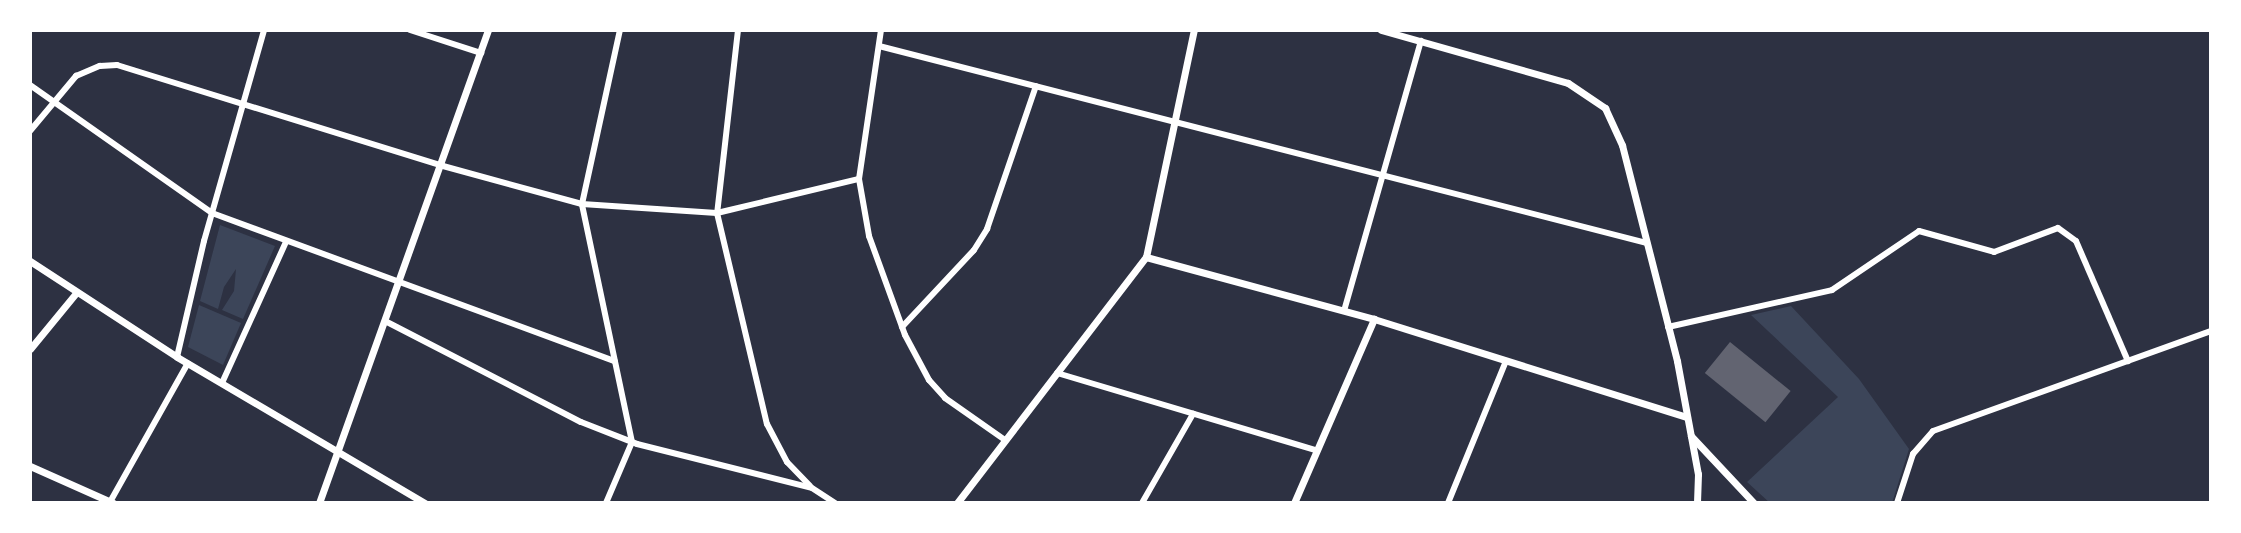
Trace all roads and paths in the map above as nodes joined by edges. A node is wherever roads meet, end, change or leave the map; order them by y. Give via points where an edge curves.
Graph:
1 (264, 30) edge
2 (410, 30) edge
3 (488, 30) edge
4 (621, 30) edge
5 (738, 30) edge
6 (881, 30) edge
7 (1194, 30) edge
8 (1381, 30) edge
9 (1420, 41) junction
10 (879, 46) junction
11 (481, 53) junction
12 (30, 85) edge
13 (1036, 86) junction
14 (52, 102) junction
15 (242, 104) junction
16 (1174, 121) junction
17 (30, 131) edge
18 (443, 166) junction
19 (1385, 176) junction
20 (859, 178) junction
21 (582, 204) junction
22 (212, 213) junction
23 (717, 213) junction
24 (286, 242) junction
25 (1647, 243) junction
26 (1146, 257) junction
27 (30, 261) edge
28 (400, 285) junction
29 (76, 293) junction
30 (1344, 311) junction
31 (1374, 319) junction
32 (387, 322) junction
33 (902, 327) junction
34 (1668, 327) junction
35 (2211, 331) edge
36 (30, 349) edge
37 (177, 357) junction
38 (615, 361) junction
39 (1506, 361) junction
40 (2129, 361) junction
41 (188, 363) junction
42 (1057, 373) junction
43 (222, 383) junction
44 (1193, 414) junction
45 (1687, 417) junction
46 (1691, 436) junction
47 (1005, 440) junction
48 (632, 442) junction
49 (1315, 450) junction
50 (341, 452) junction
51 (30, 466) edge
52 (812, 488) junction
53 (111, 503) edge
54 (320, 503) edge
55 (425, 503) edge
56 (607, 503) edge
57 (835, 503) edge
58 (957, 503) edge
59 (1142, 503) edge
60 (1294, 503) edge
61 (1448, 503) edge
62 (1697, 503) edge
63 (1754, 503) edge
64 (1897, 503) edge

1 - 15 street
2 - 11 street
3 - 11 street
4 - 21 street
5 - 23 street
6 - 10 street
7 - 16 street
8 - 9 street
9 - 19 street
9 - 25 street via 1568,83 1591,95 1615,126
10 - 13 street
10 - 20 street
11 - 18 street
12 - 14 street
13 - 16 street
13 - 33 street via 987,229 974,250
14 - 15 street via 87,69 117,65
14 - 17 street
14 - 22 street
15 - 18 street
15 - 22 street
16 - 19 street
16 - 26 street
18 - 21 street
18 - 28 street
19 - 25 street
19 - 30 street
20 - 23 street
20 - 33 street via 869,236
21 - 23 street
21 - 38 street
22 - 24 street
22 - 37 street
23 - 52 street via 767,424 787,462
24 - 28 street
24 - 43 street
25 - 34 street
26 - 30 street
26 - 42 street
27 - 29 street
28 - 32 street
28 - 38 street
29 - 36 street
29 - 37 street
30 - 31 street
31 - 39 street
31 - 49 street
32 - 48 street via 543,405
32 - 50 street
33 - 47 street via 918,363 945,398
34 - 40 street via 1832,290 1919,231 1994,252 2051,230 2070,234
34 - 45 street
35 - 40 street
37 - 41 street
38 - 48 street
39 - 45 street
39 - 61 street
40 - 64 street via 1933,431 1913,454
41 - 43 street
41 - 53 street
42 - 44 street
42 - 47 street
43 - 50 street
44 - 49 street
44 - 59 street
45 - 46 street
46 - 62 street
46 - 63 street
47 - 58 street
48 - 52 street
48 - 56 street
49 - 60 street
50 - 54 street
50 - 55 street
51 - 53 street
52 - 57 street

